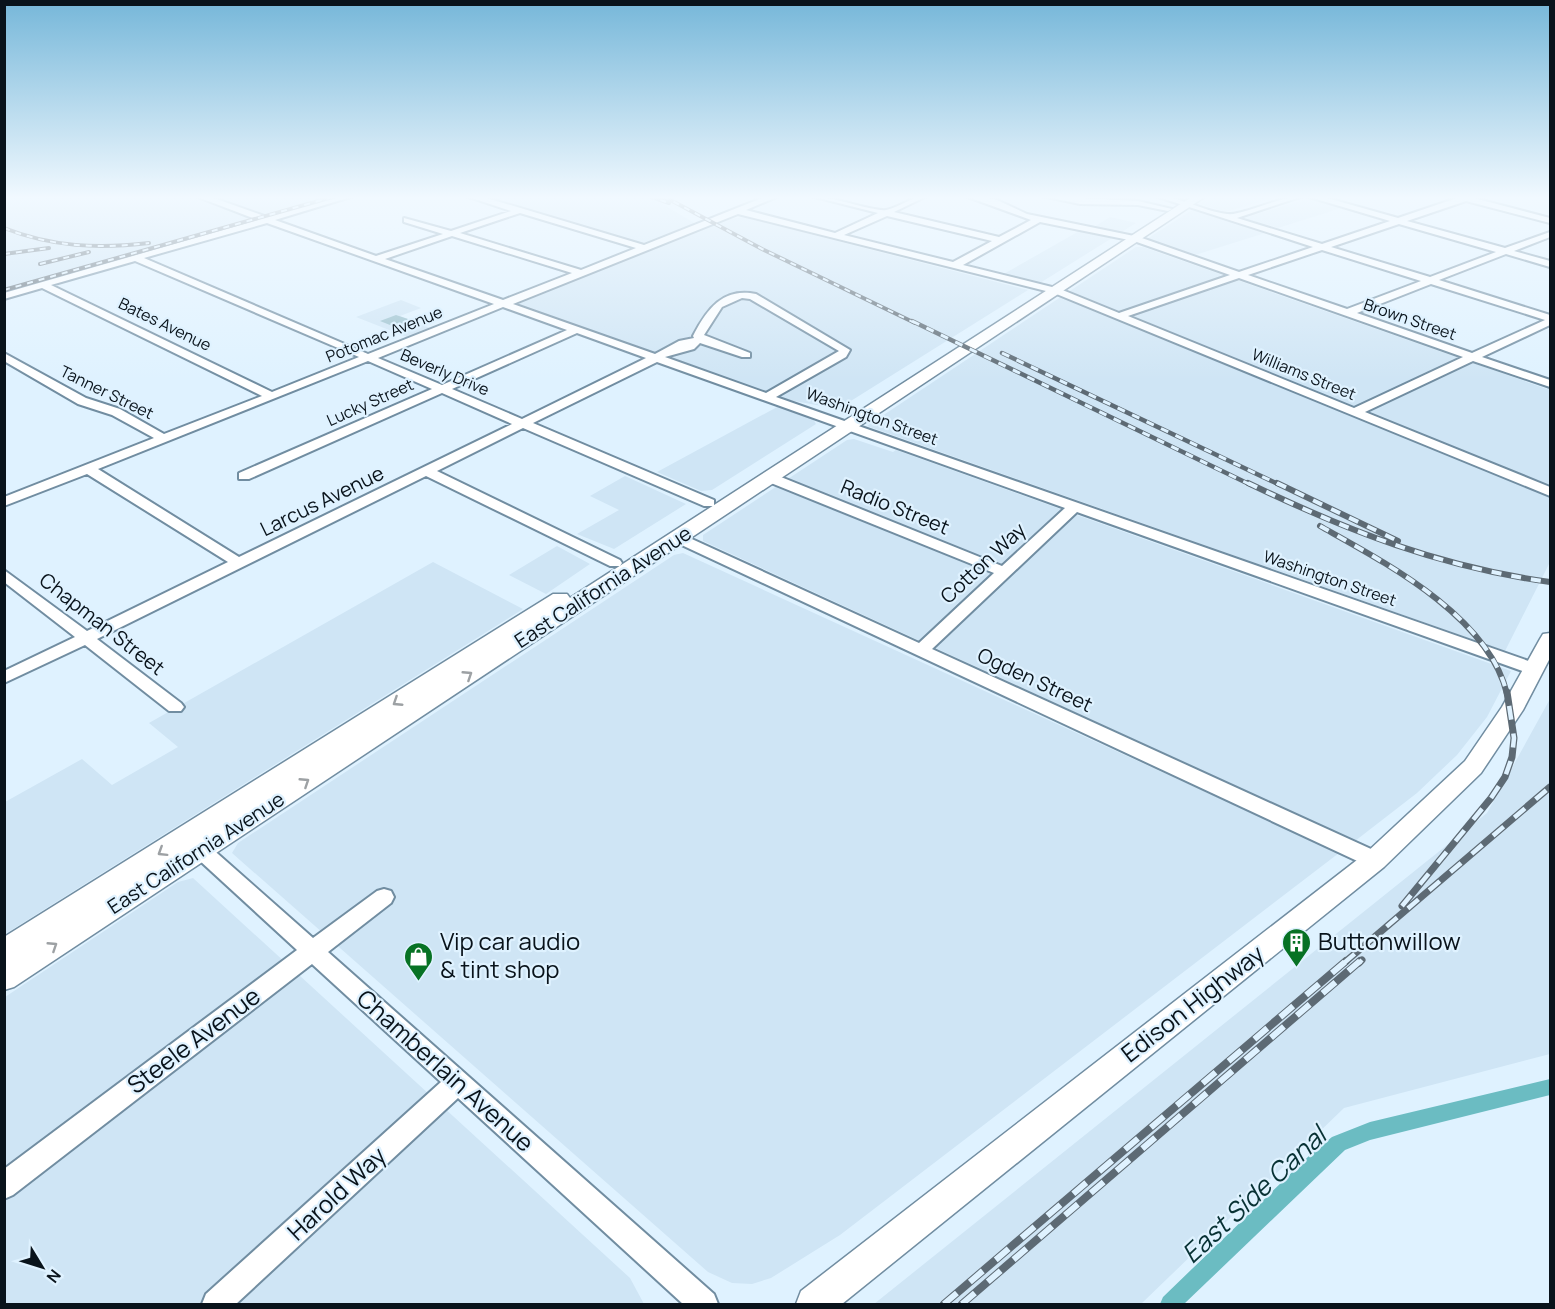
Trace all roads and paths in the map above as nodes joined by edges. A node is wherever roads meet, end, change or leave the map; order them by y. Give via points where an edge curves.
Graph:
1 (138, 257) edge
2 (370, 257) edge
3 (381, 257) edge
4 (532, 257) edge
5 (622, 257) edge
6 (918, 257) edge
7 (969, 257) edge
8 (1100, 257) edge
9 (1185, 257) edge
10 (1294, 257) edge
11 (1356, 257) edge
12 (1490, 257) edge
13 (1527, 257) edge
14 (135, 258) junction
15 (375, 259) junction
16 (1551, 264) edge
17 (953, 266) junction
18 (582, 273) junction
19 (1239, 276) junction
20 (1431, 280) junction
21 (43, 285) junction
22 (1051, 289) junction
23 (4, 296) edge
24 (503, 304) junction
25 (1347, 313) junction
26 (1119, 316) junction
27 (1551, 319) edge
28 (576, 330) junction
29 (699, 340) junction
30 (746, 355) dead end
31 (4, 356) edge
32 (1473, 357) junction
33 (368, 358) junction
34 (656, 358) junction
35 (1551, 384) edge
36 (442, 389) junction
37 (272, 396) junction
38 (767, 398) junction
39 (1355, 412) junction
40 (523, 424) junction
41 (843, 424) junction
42 (164, 439) junction
43 (89, 469) junction
44 (427, 471) junction
45 (244, 476) dead end
46 (771, 478) junction
47 (4, 486) edge
48 (1551, 492) edge
49 (19, 496) junction
50 (4, 502) edge
51 (709, 503) junction
52 (1074, 507) junction
53 (678, 538) junction
54 (239, 563) junction
55 (615, 563) junction
56 (1004, 572) junction
57 (4, 574) edge
58 (560, 607) junction
59 (86, 638) junction
60 (1551, 639) edge
61 (920, 651) junction
62 (1534, 669) junction
63 (4, 678) edge
64 (175, 707) dead end
65 (193, 843) junction
66 (1375, 860) junction
67 (384, 897) dead end
68 (4, 952) edge
69 (311, 952) junction
70 (4, 978) edge
71 (458, 1083) junction
72 (4, 1186) edge
73 (216, 1305) edge
74 (704, 1305) edge
75 (814, 1305) edge

1 - 14 street
2 - 15 street, Washington Street
3 - 15 street
4 - 18 street
5 - 18 street, Potomac Avenue
6 - 17 street, Williams Street
7 - 17 street
8 - 22 main road, East California Avenue
9 - 19 street, Brown Street
10 - 19 street
11 - 20 street
12 - 20 street
13 - 16 street
14 - 21 street
14 - 33 street, Beverly Drive
15 - 24 street, Washington Street
17 - 22 street, Williams Street
18 - 24 street, Potomac Avenue
19 - 25 street, Brown Street
19 - 26 street
20 - 25 street
20 - 27 street
21 - 23 street
21 - 37 street, Bates Avenue
22 - 26 street, Williams Street
22 - 41 main road, East California Avenue
24 - 28 street, Washington Street
24 - 33 street, Potomac Avenue
25 - 32 street, Brown Street
26 - 39 street, Williams Street
27 - 32 street
28 - 34 street, Washington Street
28 - 36 street, Lucky Street
29 - 30 street
29 - 34 street, Larcus Avenue
29 - 38 street via 714,307 736,296 749,295 845,350
31 - 42 street, Tanner Street via 82,401 116,412
32 - 35 street, Brown Street
32 - 39 street
33 - 36 street, Beverly Drive
33 - 37 street, Potomac Avenue
34 - 38 street, Washington Street
34 - 40 street, Larcus Avenue
36 - 40 street, Beverly Drive
36 - 45 street, Lucky Street
37 - 42 street, Potomac Avenue
38 - 41 street, Washington Street
39 - 48 street, Williams Street
40 - 44 street, Larcus Avenue
40 - 51 street, Beverly Drive
41 - 46 main road, East California Avenue
41 - 51 main road, East California Avenue
41 - 52 street, Washington Street
42 - 43 street, Potomac Avenue
43 - 49 street, Potomac Avenue
43 - 54 street
44 - 54 street, Larcus Avenue
44 - 55 street
46 - 53 main road, East California Avenue
46 - 56 street, Radio Street
47 - 49 street
49 - 50 street, Potomac Avenue
51 - 55 main road, East California Avenue
52 - 56 street, Cotton Way
52 - 62 street, Washington Street
53 - 58 main road, East California Avenue
53 - 61 street, Ogden Street
54 - 59 street, Larcus Avenue
55 - 58 main road, East California Avenue
56 - 61 street, Cotton Way
57 - 59 street, Chapman Street
58 -> 65 main road, East California Avenue
65 -> 58 main road, East California Avenue via 498,656
59 - 63 street, Larcus Avenue
59 - 64 street, Chapman Street
60 - 62 main road, Edison Highway
61 - 66 street, Ogden Street
62 - 66 main road, Edison Highway via 1473,767
65 -> 68 main road, East California Avenue
65 - 69 street, Chamberlain Avenue
70 -> 65 main road, East California Avenue
66 - 75 main road, Edison Highway
67 - 69 street, Steele Avenue
69 - 71 street, Chamberlain Avenue
69 - 72 street, Steele Avenue
71 - 73 street, Harold Way
71 - 74 street, Chamberlain Avenue

